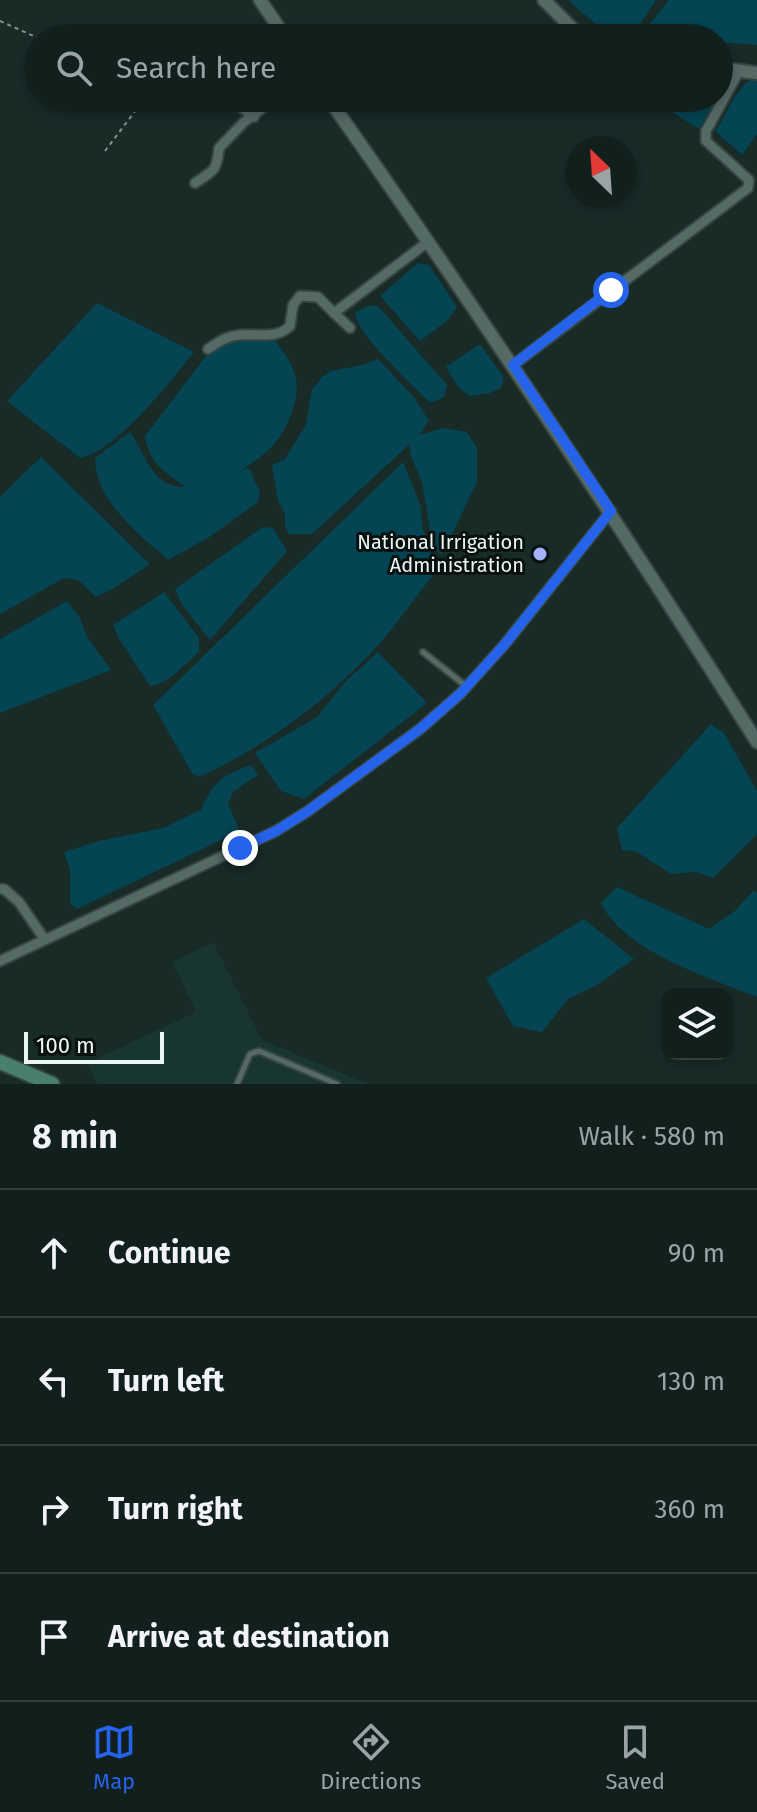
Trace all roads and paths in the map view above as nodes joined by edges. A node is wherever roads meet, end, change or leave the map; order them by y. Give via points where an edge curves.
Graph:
1 (260, 0) edge
2 (544, 0) edge
3 (0, 21) edge
4 (276, 24) edge
5 (568, 24) edge
6 (24, 32) edge
7 (733, 70) edge
8 (739, 71) junction
9 (757, 73) edge
10 (733, 82) edge
11 (134, 112) edge
12 (248, 112) edge
13 (260, 112) edge
14 (338, 112) edge
15 (716, 112) edge
16 (254, 117) junction
17 (105, 151) dead end
18 (195, 183) dead end
19 (429, 241) junction
20 (334, 313) junction
21 (350, 328) dead end
22 (208, 349) dead end
23 (513, 365) junction
24 (611, 511) junction
25 (423, 652) dead end
26 (467, 687) junction
27 (757, 742) edge
28 (0, 889) edge
29 (45, 940) junction
30 (0, 961) edge
31 (0, 1062) edge
32 (52, 1084) edge
33 (237, 1084) edge
34 (337, 1084) edge

1 - 4 street
2 - 5 street
3 - 6 path
7 - 8 street
8 - 9 street
8 - 10 street
11 - 17 path
12 - 16 street
13 - 16 street
14 - 19 street
15 - 23 street via 706,141 742,172 748,188
16 - 18 street via 219,148 215,169
19 - 20 street
19 - 23 street
20 - 21 street
20 - 22 street via 318,297 300,296 283,332 233,336
23 - 24 street
24 - 26 street
24 - 27 street
25 - 26 lane
26 - 29 street via 420,729 276,831
28 - 29 street via 19,902
29 - 30 street
31 - 32 main road
33 - 34 lane via 250,1054 259,1051

